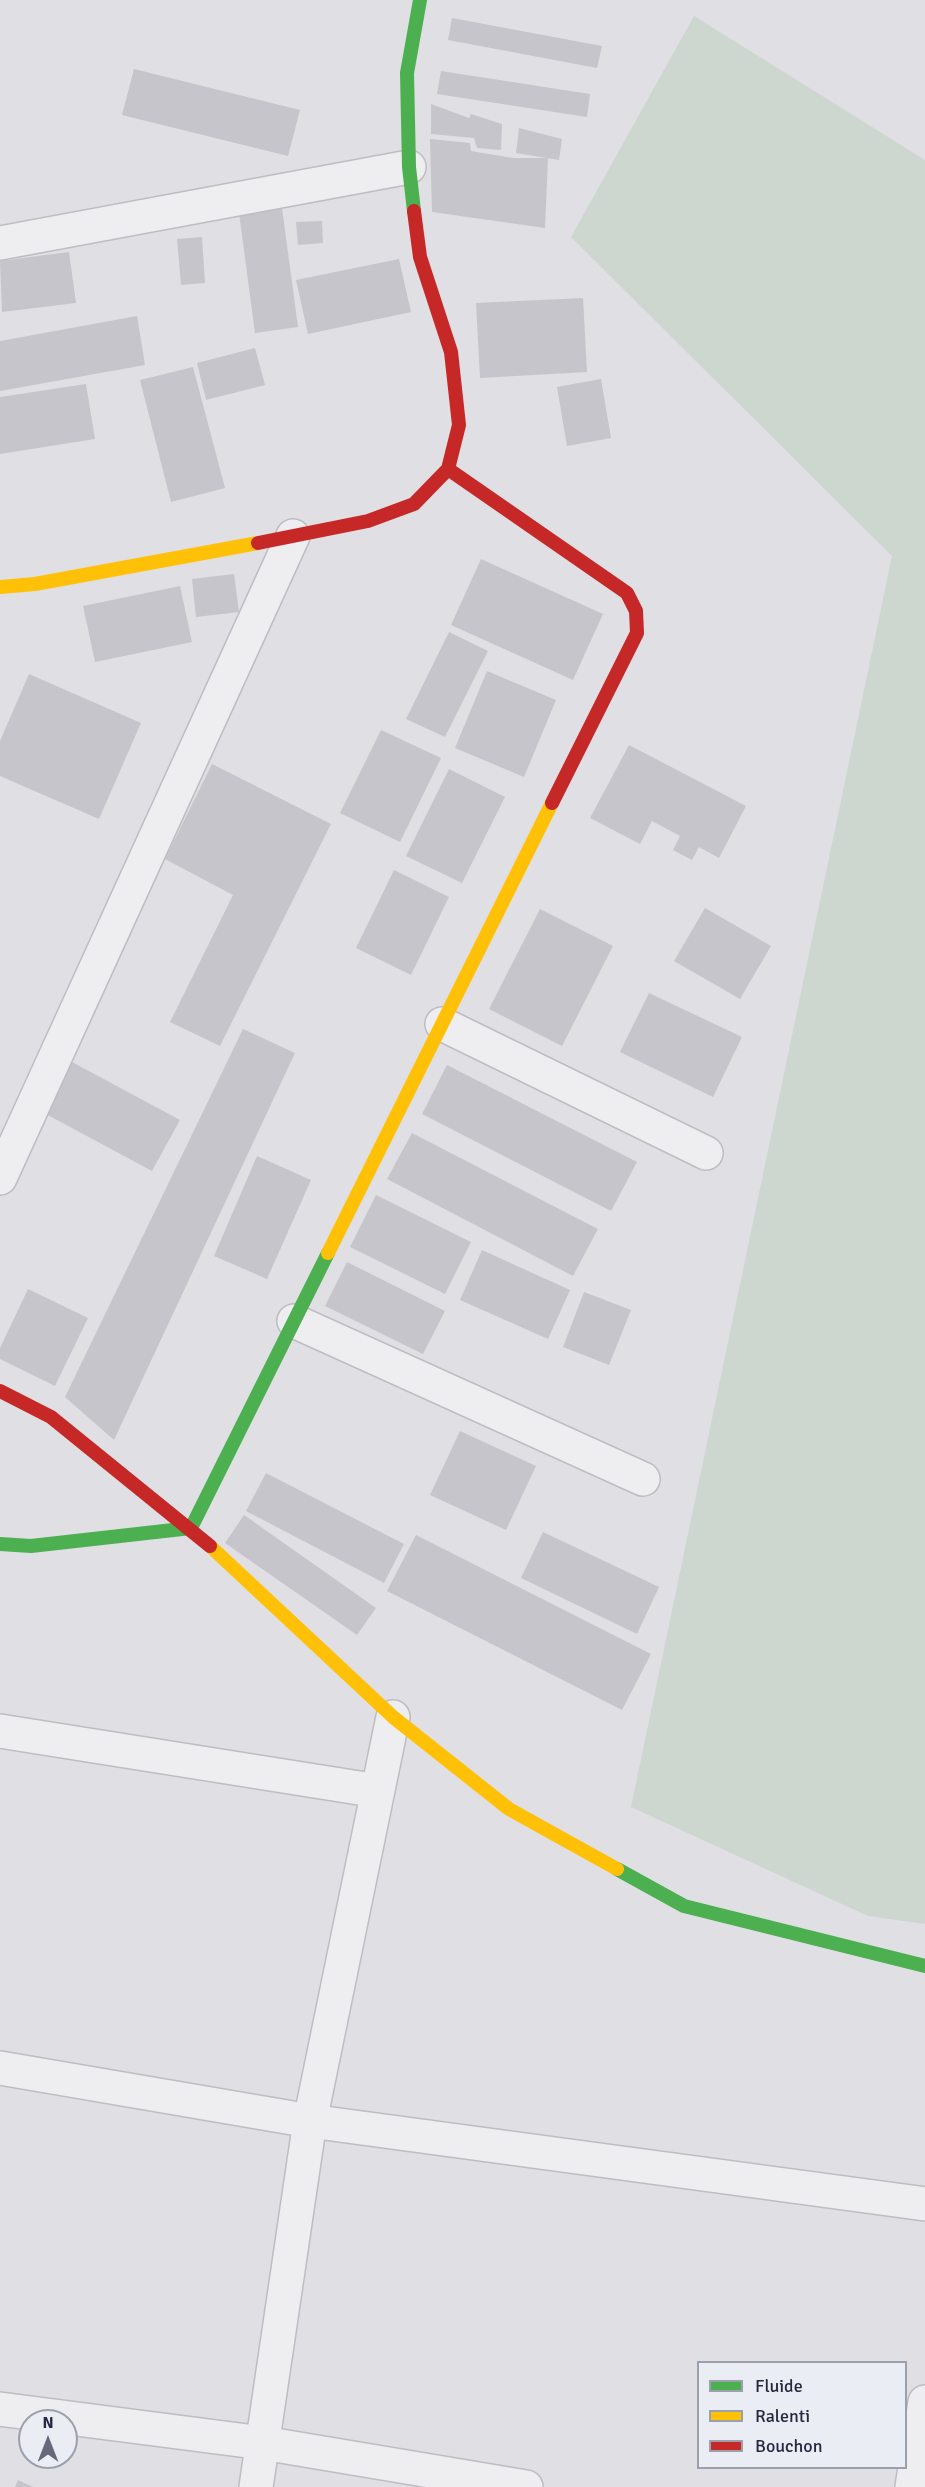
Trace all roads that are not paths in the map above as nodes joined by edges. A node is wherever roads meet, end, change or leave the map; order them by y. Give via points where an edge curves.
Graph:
1 (420, 0) edge
2 (409, 167) junction
3 (0, 243) edge
4 (448, 469) junction
5 (293, 536) junction
6 (0, 587) edge
7 (442, 1024) junction
8 (706, 1153) dead end
9 (0, 1178) edge
10 (294, 1321) junction
11 (0, 1391) edge
12 (643, 1479) dead end
13 (191, 1528) junction
14 (0, 1544) edge
15 (393, 1717) junction
16 (0, 1731) edge
17 (378, 1791) junction
18 (925, 1966) edge
19 (0, 2068) edge
20 (310, 2121) junction
21 (925, 2204) edge
22 (925, 2402) edge
23 (0, 2409) edge
24 (263, 2443) junction
25 (256, 2487) edge
26 (526, 2487) edge
27 (912, 2487) edge

1 - 2 street via 407,73
2 - 3 street
2 - 4 street via 420,257 451,352 459,425
4 - 5 street via 414,504 368,521
4 - 7 street via 627,593 636,611 637,633
5 - 6 street
5 - 9 street
7 - 8 street
7 - 10 street
10 - 12 street
10 - 13 street
11 - 13 street via 51,1417
13 - 14 street via 31,1546
13 - 15 street
15 - 17 street
15 - 18 street via 510,1809 684,1905
16 - 17 street
17 - 20 street
19 - 20 street
20 - 21 street
20 - 24 street
22 - 27 street
23 - 24 street
24 - 25 street
24 - 26 street

